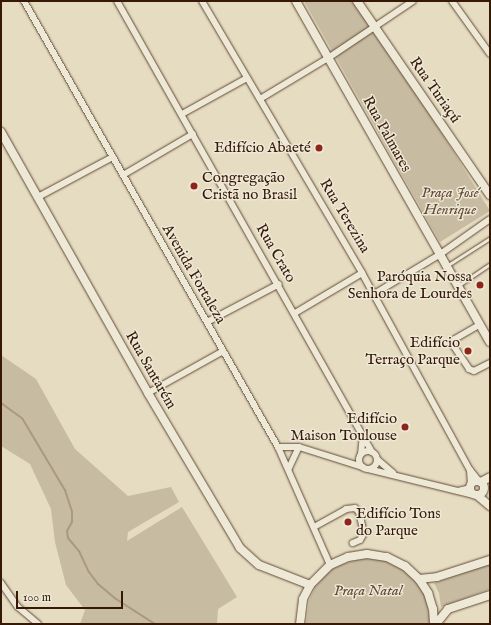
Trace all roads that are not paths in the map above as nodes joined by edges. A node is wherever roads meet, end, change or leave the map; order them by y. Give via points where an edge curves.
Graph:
1 (24, 1) edge
2 (117, 1) edge
3 (202, 1) edge
4 (296, 1) edge
5 (357, 1) edge
6 (413, 1) edge
7 (452, 1) edge
8 (375, 27) junction
9 (490, 54) edge
10 (328, 58) junction
11 (247, 78) junction
12 (260, 99) junction
13 (182, 114) junction
14 (1, 132) edge
15 (193, 134) junction
16 (113, 157) junction
17 (123, 175) junction
18 (490, 194) edge
19 (38, 197) junction
20 (490, 219) edge
21 (490, 238) edge
22 (439, 255) junction
23 (490, 264) edge
24 (446, 267) junction
25 (362, 273) junction
26 (279, 284) junction
27 (457, 286) junction
28 (374, 294) junction
29 (295, 313) junction
30 (207, 322) junction
31 (480, 324) junction
32 (490, 342) edge
33 (223, 351) junction
34 (490, 362) edge
35 (148, 393) junction
36 (363, 435) junction
37 (278, 447) junction
38 (299, 447) junction
39 (372, 452) junction
40 (360, 456) junction
41 (378, 460) junction
42 (345, 461) junction
43 (289, 468) junction
44 (366, 468) junction
45 (395, 474) junction
46 (490, 478) edge
47 (477, 488) junction
48 (490, 505) edge
49 (314, 527) junction
50 (353, 543) dead end
51 (490, 560) edge
52 (330, 565) junction
53 (419, 579) junction
54 (1, 584) edge
55 (310, 585) junction
56 (490, 594) edge
57 (38, 624) edge
58 (300, 624) edge
59 (435, 624) edge

1 - 16 street, Avenida Fortaleza
2 - 13 street, Rua Crato
3 - 11 street, Rua Terezina
4 - 10 street, Rua Palmares
5 - 8 street, Rua Turiaçú
6 - 8 street
7 - 9 street
8 - 10 street
8 - 18 street, Rua Turiaçú
10 - 12 street
10 - 22 street, Rua Palmares
11 - 12 street, Rua Terezina
11 - 13 street
12 - 25 street, Rua Terezina
13 - 15 street, Rua Crato
14 - 19 street, Rua Santarém
15 - 17 street
15 - 26 street, Rua Crato
16 - 17 street, Avenida Fortaleza
16 - 19 street
17 - 30 street, Avenida Fortaleza
19 - 35 street, Rua Santarém
20 - 22 street
21 - 24 lane
22 - 24 street, Rua Palmares
22 - 28 street
23 - 27 lane
24 - 27 street, Rua Palmares
25 - 28 street, Rua Terezina
25 - 29 street
26 - 29 street, Rua Crato
26 - 30 street
27 - 31 street, Rua Palmares
28 - 47 street, Rua Terezina via 470,470
29 - 36 street, Rua Crato
30 - 33 street, Avenida Fortaleza
31 - 32 street, Rua Palmares
31 - 34 street via 455,339 453,345 469,369 474,371
33 - 35 street
33 - 37 street, Avenida Fortaleza
35 - 55 street, Rua Santarém via 240,548 258,565
36 - 39 street, Rua Crato
36 - 40 street
37 - 38 street
37 - 43 street, Avenida Fortaleza
38 - 42 street
38 - 43 street
39 - 40 street
39 - 41 street, Rua Crato
40 - 42 street
40 - 44 street
41 - 44 street via 374,468
41 - 45 street, Rua Crato
42 - 44 street
43 - 49 street, Avenida Fortaleza
44 - 45 street
45 - 47 street via 457,491
46 - 47 street
47 - 48 street, Rua Terezina
49 - 50 street via 346,509 355,508 359,512 364,533 360,540
49 - 52 street, Avenida Fortaleza
51 - 53 street via 437,577
52 - 53 street via 348,557 367,554 380,556 405,566
52 - 55 street
53 - 59 street via 428,593
54 - 57 street via 18,608
55 - 58 street via 304,599
56 - 59 street via 448,609

